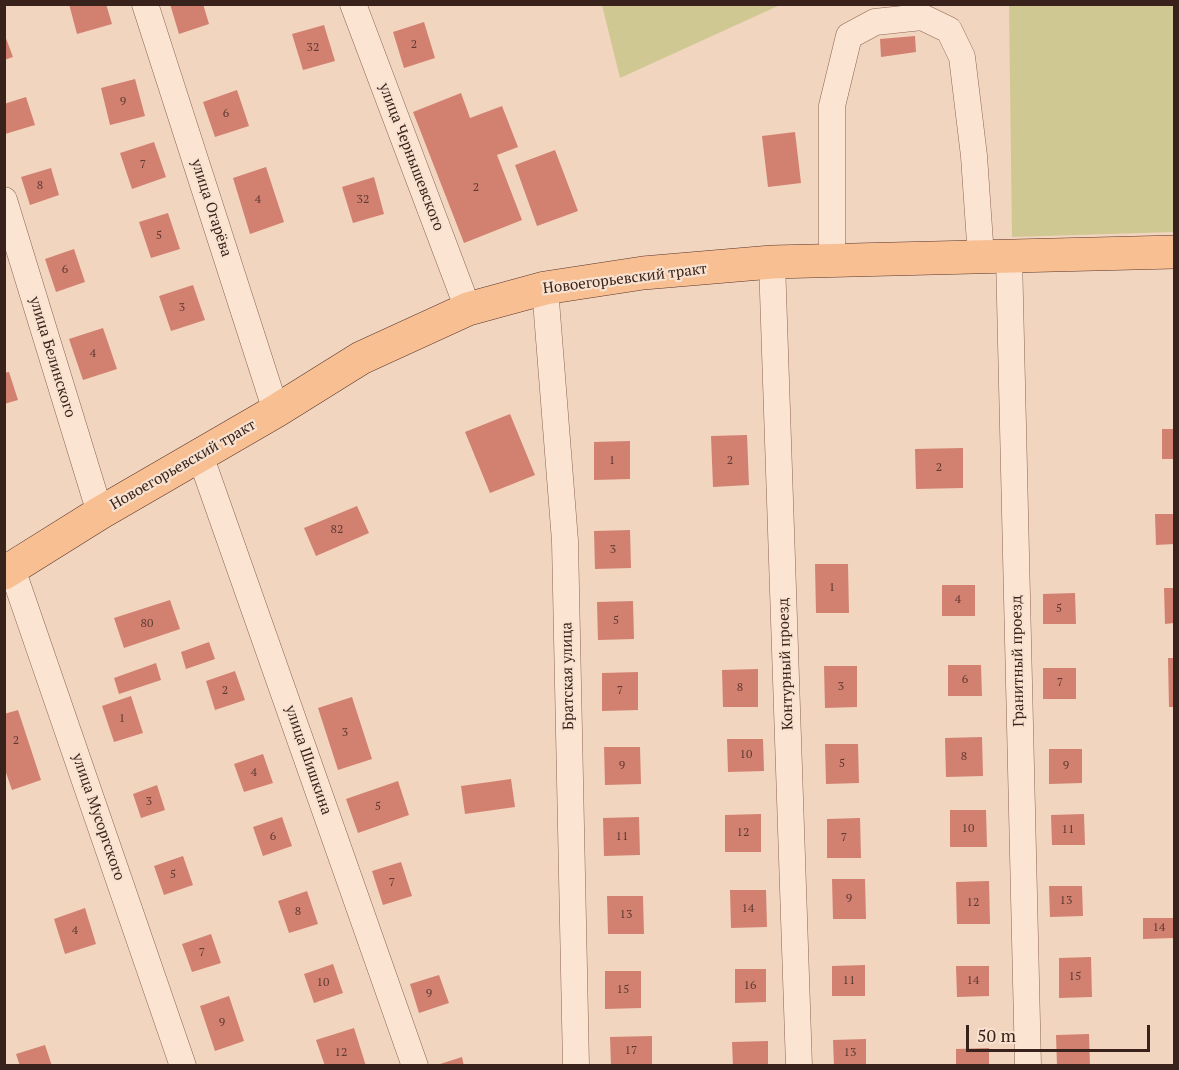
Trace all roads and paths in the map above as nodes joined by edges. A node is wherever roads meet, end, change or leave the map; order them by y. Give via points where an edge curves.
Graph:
1 (146, 4) edge
2 (353, 4) edge
3 (4, 200) edge
4 (1174, 252) edge
5 (995, 256) junction
6 (832, 261) junction
7 (772, 262) junction
8 (545, 288) junction
9 (468, 309) junction
10 (276, 411) junction
11 (200, 455) junction
12 (100, 513) junction
13 (8, 571) edge
14 (183, 1065) edge
15 (416, 1065) edge
16 (576, 1065) edge
17 (800, 1065) edge
18 (1028, 1065) edge

1 - 10 street, улица Огарёва
2 - 9 street, улица Чернышевского
3 - 12 street, улица Белинского
4 - 5 main road, Новоегорьевский тракт
5 - 6 main road, Новоегорьевский тракт
5 - 6 street, Гранитный проезд via 974,156 962,57 949,30 922,17 875,22 849,36 832,106
5 - 18 street, Гранитный проезд
6 - 7 main road, Новоегорьевский тракт
7 - 8 main road, Новоегорьевский тракт via 644,273
7 - 17 street, Контурный проезд
8 - 9 main road, Новоегорьевский тракт
8 - 16 street, Братская улица via 565,541
9 - 10 main road, Новоегорьевский тракт via 361,358
10 - 11 main road, Новоегорьевский тракт
11 - 12 main road, Новоегорьевский тракт
11 - 15 street, улица Шишкина
12 - 13 main road, Новоегорьевский тракт
13 - 14 street, улица Мусоргского

